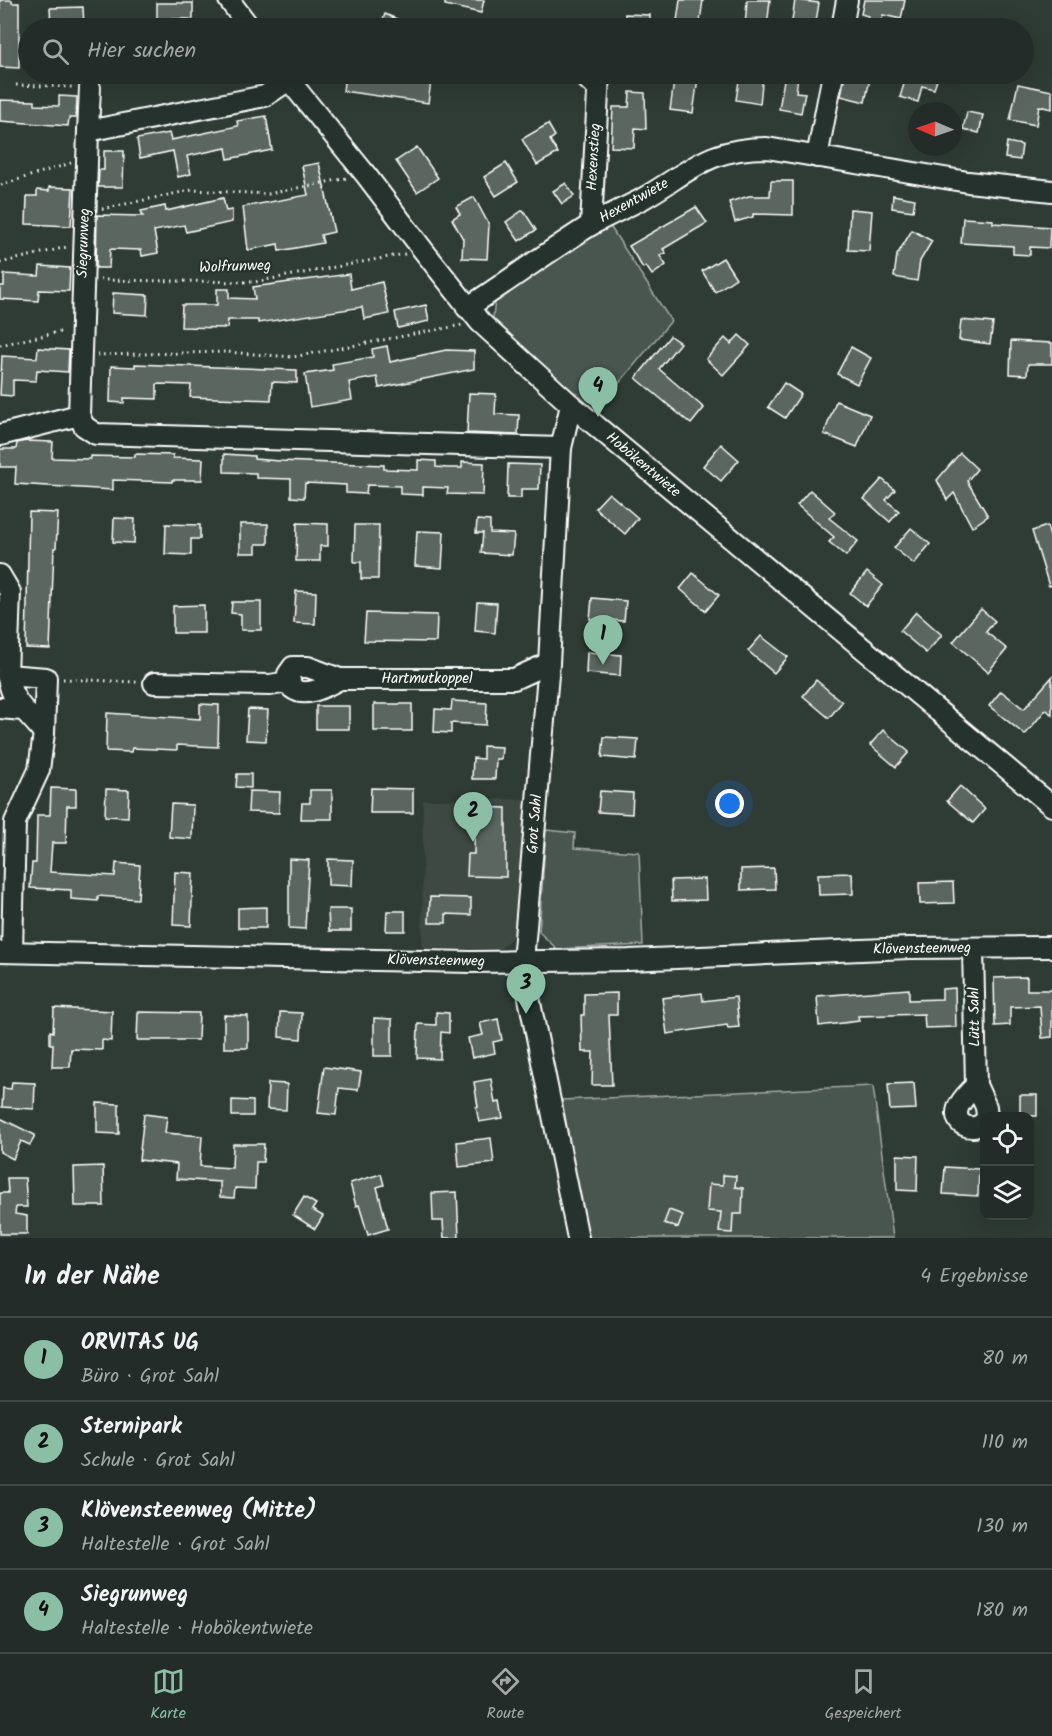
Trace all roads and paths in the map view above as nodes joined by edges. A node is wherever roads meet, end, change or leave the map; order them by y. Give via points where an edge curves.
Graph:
1 (229, 0) edge
2 (847, 0) edge
3 (242, 18) edge
4 (844, 18) edge
5 (278, 84) edge
6 (292, 84) edge
7 (599, 84) edge
8 (831, 84) edge
9 (16, 85) dead end
10 (90, 88) joint
11 (88, 131) junction
12 (818, 157) junction
13 (87, 158) junction
14 (366, 175) junction
15 (0, 185) edge
16 (1052, 191) edge
17 (86, 212) junction
18 (591, 225) junction
19 (84, 243) junction
20 (423, 250) junction
21 (0, 263) edge
22 (83, 280) junction
23 (474, 315) junction
24 (81, 327) junction
25 (0, 345) edge
26 (80, 355) junction
27 (571, 405) junction
28 (79, 415) junction
29 (0, 435) edge
30 (561, 448) junction
31 (0, 575) edge
32 (549, 663) junction
33 (7, 675) junction
34 (46, 678) junction
35 (514, 679) junction
36 (154, 683) joint
37 (544, 701) junction
38 (0, 708) edge
39 (23, 710) junction
40 (44, 733) junction
41 (1052, 806) edge
42 (1052, 947) edge
43 (973, 949) junction
44 (6, 952) edge
45 (524, 961) junction
46 (976, 1085) junction
47 (987, 1112) edge
48 (980, 1125) edge
49 (578, 1238) edge

1 - 3 street
2 - 4 street
5 - 11 street via 265,96
6 - 14 street, Hobökentwiete
7 - 18 street, Hexenstieg
8 - 12 street
9 - 10 path
10 - 11 street, Siegrunweg
11 - 13 street, Siegrunweg
12 - 16 street, Hexentwiete via 968,182
12 - 18 street, Hexentwiete via 767,148 728,151 702,161 644,198
13 - 15 path
13 - 17 street, Siegrunweg
14 - 17 path via 268,194 192,190
14 - 20 street, Hobökentwiete
17 - 19 street, Siegrunweg
18 - 23 street, Hexentwiete
19 - 21 path
19 - 22 street, Siegrunweg
20 - 22 path, Wolfrunweg via 255,282
20 - 23 street, Hobökentwiete
22 - 24 street, Siegrunweg
23 - 26 path via 293,357 226,352
23 - 27 street, Hobökentwiete
24 - 25 path
24 - 26 street, Siegrunweg
26 - 28 street, Siegrunweg
27 - 30 street, Grot Sahl
27 - 41 street, Hobökentwiete
28 - 29 street
28 - 30 street via 84,426 96,434
30 - 32 street, Grot Sahl
31 - 33 street via 10,592
32 - 35 street, Hartmutkoppel
32 - 37 street, Grot Sahl
33 - 34 street
33 - 39 street
34 - 36 path
34 - 40 street
35 - 36 street, Hartmutkoppel via 340,679 297,666 289,671 289,682 270,685
35 - 37 street
37 - 45 street, Grot Sahl
38 - 39 street
39 - 40 street
40 - 44 street via 39,770 15,822
42 - 43 street, Klövensteenweg
43 - 45 street, Klövensteenweg
43 - 46 street, Lütt Sahl
44 - 45 street, Klövensteenweg
45 - 49 street, Grot Sahl
46 - 47 street, Lütt Sahl
46 - 48 street via 957,1114 963,1125

